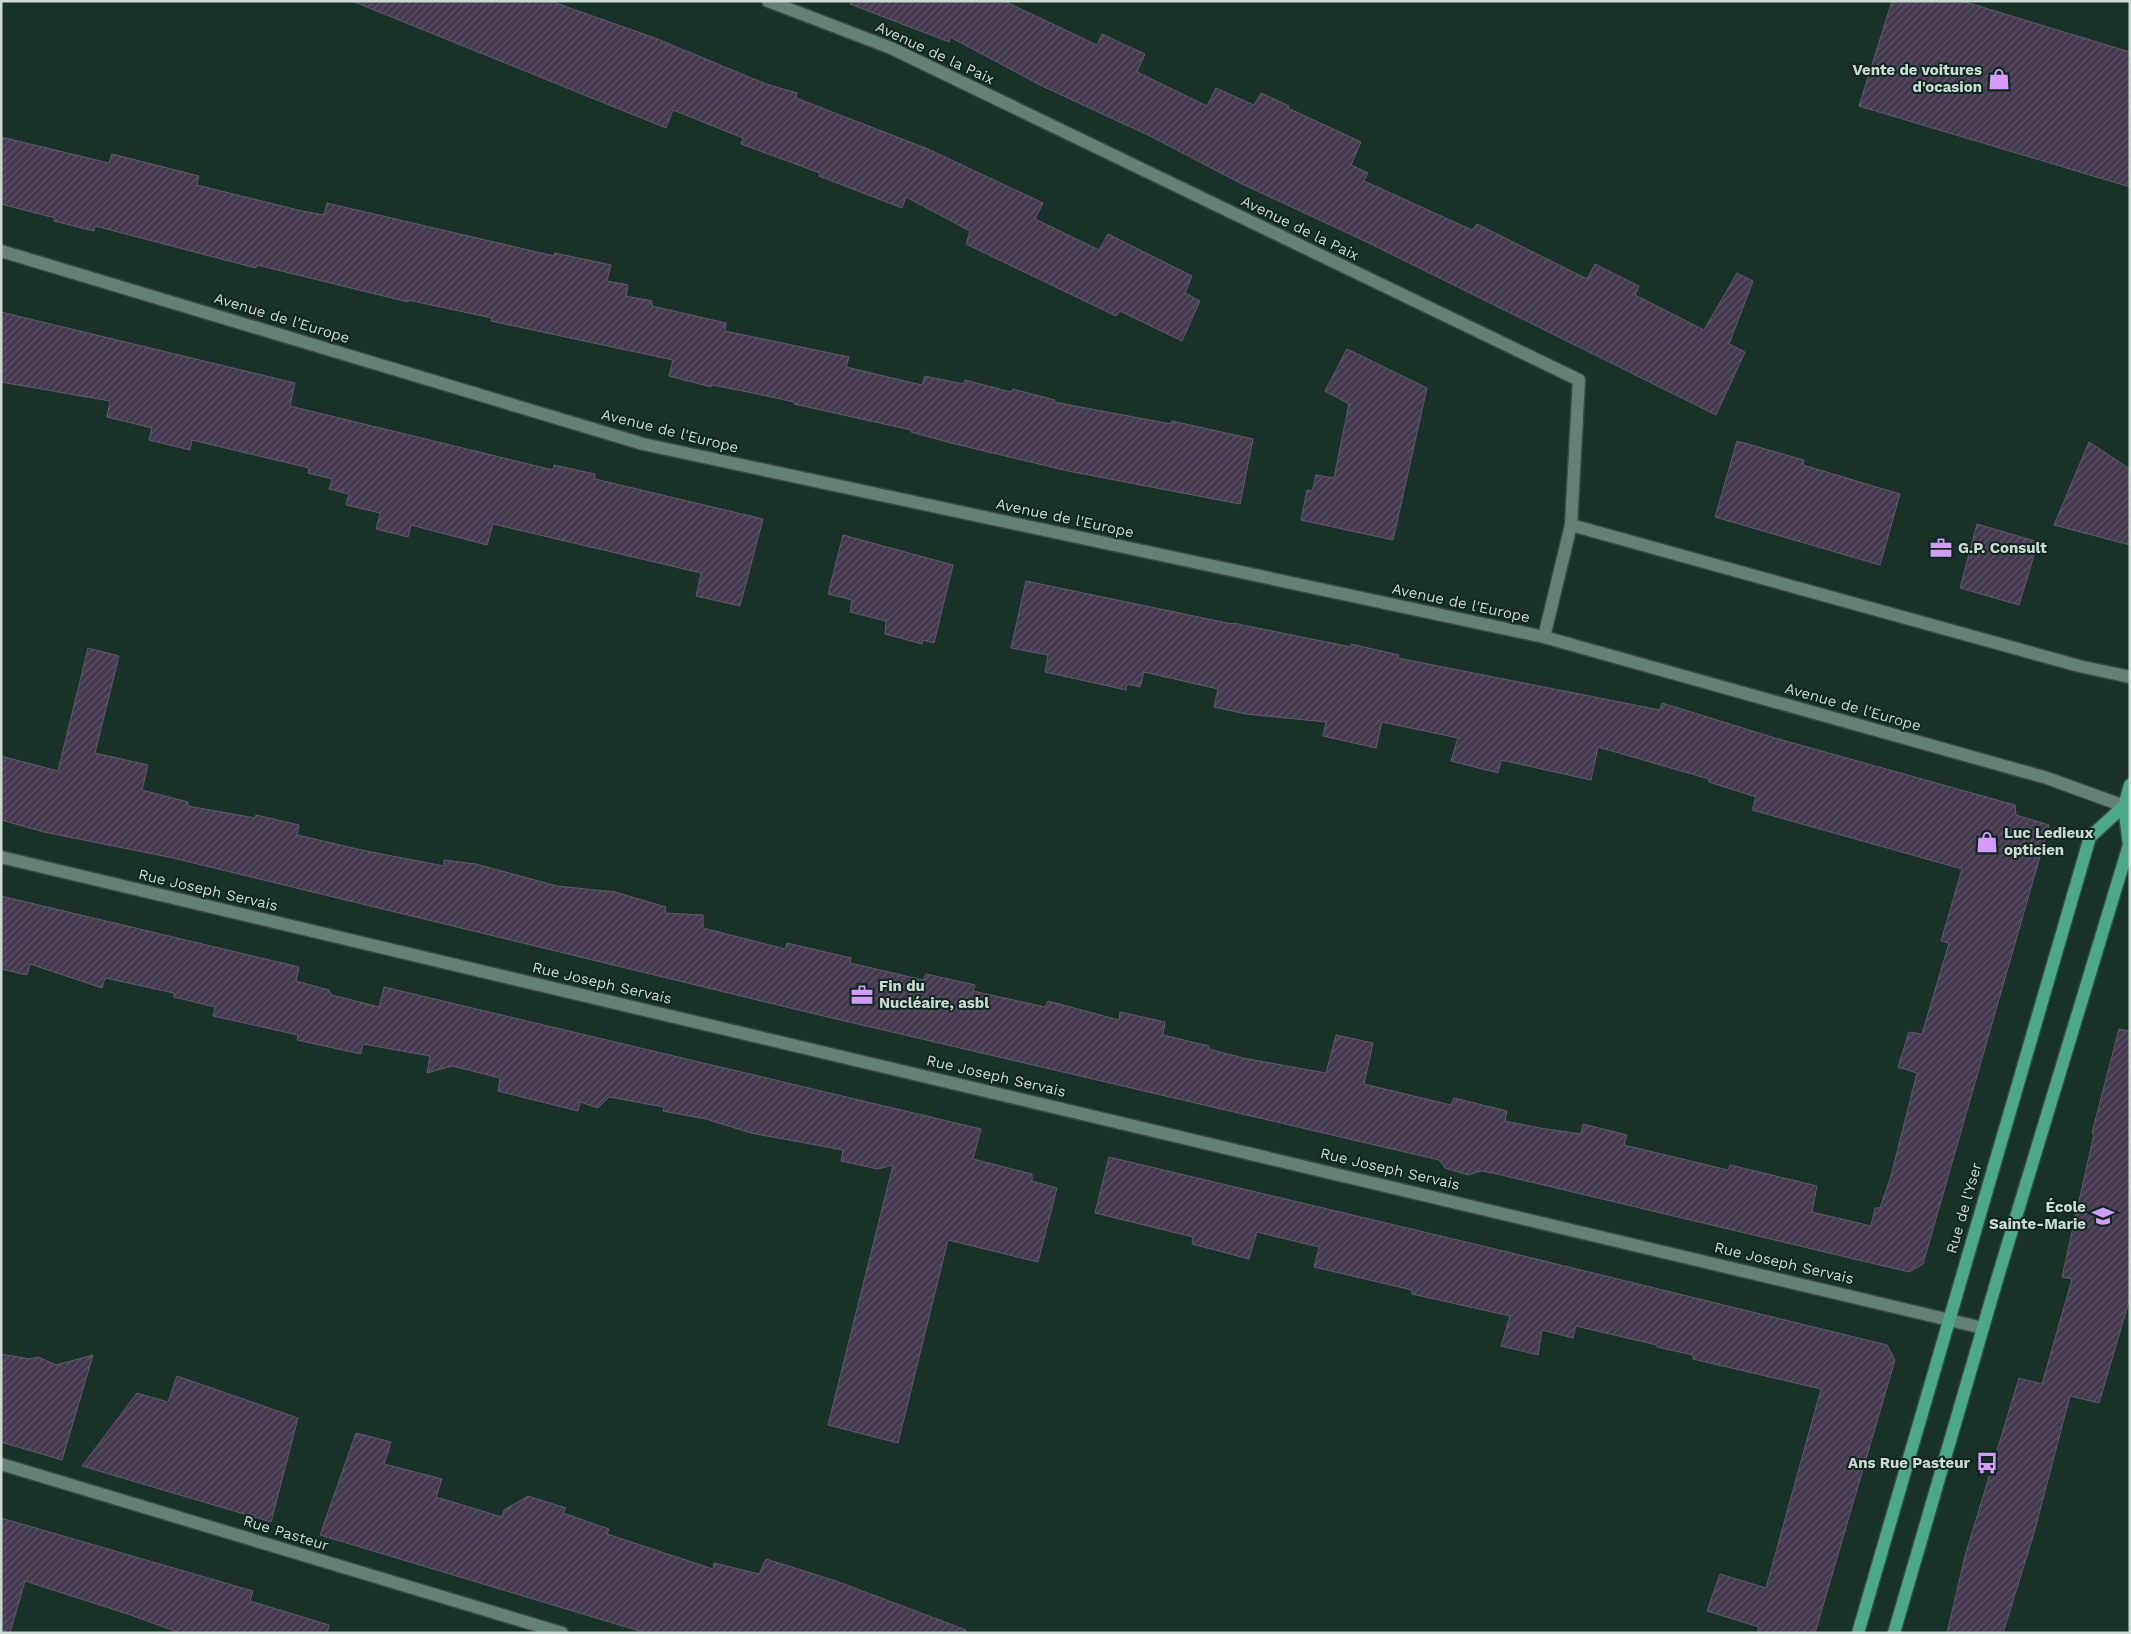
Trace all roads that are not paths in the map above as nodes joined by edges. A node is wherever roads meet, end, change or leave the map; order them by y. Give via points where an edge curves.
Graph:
1 (768, 1) edge
2 (1, 251) edge
3 (1571, 525) junction
4 (1544, 637) junction
5 (2130, 677) edge
6 (2130, 785) edge
7 (2124, 806) junction
8 (1, 857) edge
9 (1948, 1319) junction
10 (1983, 1328) junction
11 (1, 1464) edge
12 (562, 1633) edge
13 (1858, 1633) edge
14 (1894, 1633) edge

1 - 3 street, Avenue de la Paix via 891,48 1579,380
2 - 4 street, Avenue de l'Europe via 643,444
3 - 4 street, Avenue de la Paix
3 - 5 street
4 - 7 street, Avenue de l'Europe via 2046,778
6 - 7 main road
7 - 9 main road, Rue de l'Yser via 2090,837
7 - 10 main road via 2129,845
8 - 9 street, Rue Joseph Servais
9 - 10 street, Rue Joseph Servais
9 - 13 main road, Rue de l'Yser
10 - 14 main road
11 - 12 street, Rue Pasteur

